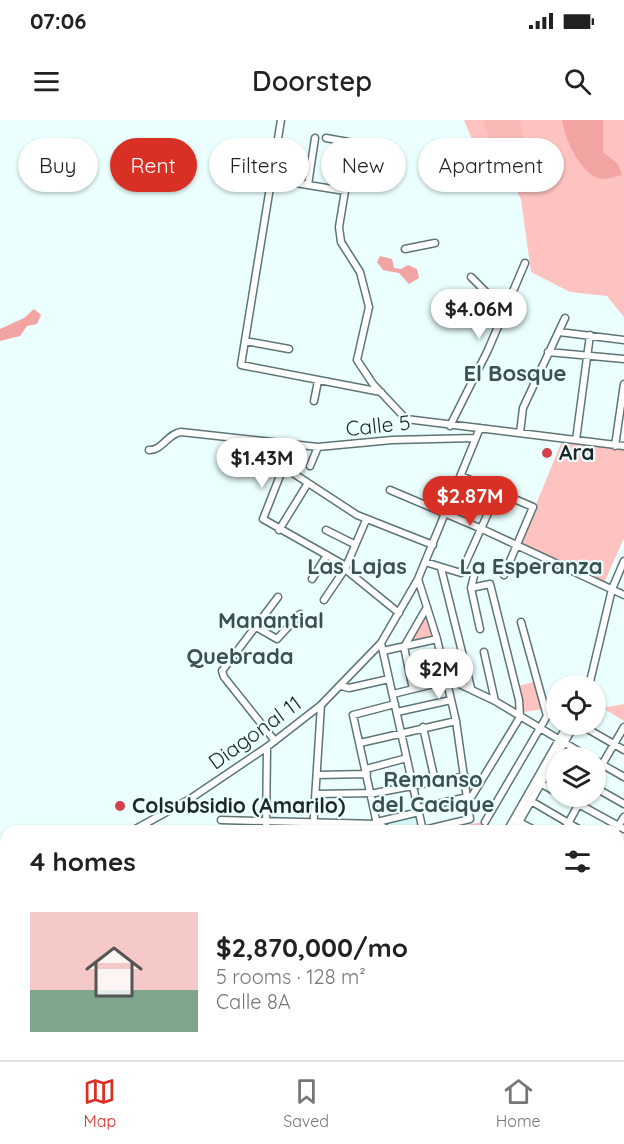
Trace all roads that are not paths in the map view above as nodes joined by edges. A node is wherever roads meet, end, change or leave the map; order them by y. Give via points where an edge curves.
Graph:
1 (281, 120) edge
2 (278, 138) edge
3 (315, 138) dead end
4 (309, 178) edge
5 (269, 192) edge
6 (344, 192) edge
7 (435, 243) dead end
8 (405, 249) dead end
9 (525, 263) dead end
10 (471, 277) dead end
11 (505, 311) junction
12 (565, 318) dead end
13 (559, 332) junction
14 (590, 335) junction
15 (624, 340) edge
16 (244, 341) junction
17 (289, 349) dead end
18 (548, 352) junction
19 (587, 356) junction
20 (624, 359) edge
21 (318, 381) junction
22 (624, 384) edge
23 (381, 393) junction
24 (314, 401) dead end
25 (450, 426) junction
26 (480, 428) junction
27 (520, 433) junction
28 (475, 438) junction
29 (576, 440) junction
30 (276, 443) junction
31 (615, 446) junction
32 (624, 446) edge
33 (318, 447) junction
34 (149, 450) dead end
35 (310, 466) dead end
36 (283, 468) junction
37 (461, 476) junction
38 (308, 483) junction
39 (390, 490) dead end
40 (498, 491) junction
41 (446, 514) junction
42 (366, 520) junction
43 (482, 529) junction
44 (326, 530) dead end
45 (282, 532) junction
46 (354, 543) junction
47 (433, 545) junction
48 (517, 546) junction
49 (327, 555) junction
50 (624, 561) edge
51 (425, 562) junction
52 (345, 568) junction
53 (441, 568) junction
54 (504, 575) dead end
55 (474, 576) dead end
56 (312, 579) dead end
57 (418, 579) junction
58 (471, 588) junction
59 (612, 589) junction
60 (624, 595) edge
61 (278, 597) dead end
62 (324, 600) dead end
63 (428, 607) junction
64 (399, 613) junction
65 (300, 614) dead end
66 (521, 622) dead end
67 (256, 627) junction
68 (480, 629) dead end
69 (437, 639) junction
70 (381, 643) junction
71 (404, 647) junction
72 (383, 651) junction
73 (484, 652) dead end
74 (441, 659) junction
75 (409, 668) junction
76 (592, 675) edge
77 (389, 679) junction
78 (446, 681) junction
79 (341, 686) junction
80 (471, 688) junction
81 (413, 689) junction
82 (393, 694) junction
83 (451, 700) junction
84 (495, 701) junction
85 (395, 704) junction
86 (321, 705) junction
87 (397, 712) junction
88 (520, 717) junction
89 (456, 721) junction
90 (423, 727) junction
91 (624, 727) edge
92 (540, 728) junction
93 (401, 732) junction
94 (564, 735) edge
95 (567, 735) edge
96 (598, 735) edge
97 (274, 741) junction
98 (562, 741) junction
99 (360, 742) junction
100 (614, 743) junction
101 (267, 747) junction
102 (560, 747) edge
103 (572, 747) edge
104 (624, 750) edge
105 (606, 752) edge
106 (407, 758) junction
107 (606, 767) edge
108 (366, 771) junction
109 (317, 775) junction
110 (546, 775) edge
111 (465, 776) junction
112 (624, 777) edge
113 (435, 782) junction
114 (540, 783) junction
115 (414, 786) junction
116 (546, 786) edge
117 (371, 793) junction
118 (316, 794) junction
119 (606, 794) edge
120 (466, 797) junction
121 (531, 801) junction
122 (624, 804) edge
123 (577, 807) edge
124 (581, 807) edge
125 (419, 810) junction
126 (221, 820) dead end
127 (266, 822) junction
128 (313, 822) junction
129 (485, 822) dead end
130 (519, 822) junction
131 (377, 823) junction
132 (569, 823) junction
133 (143, 825) edge
134 (380, 825) edge
135 (423, 825) edge
136 (445, 825) edge
137 (511, 825) edge
138 (517, 825) edge
139 (525, 825) edge
140 (572, 825) edge
141 (612, 825) edge

1 - 2 street
3 - 4 street
5 - 16 street
6 - 23 street via 341,242 360,272 369,307 357,360
7 - 8 street
9 - 11 street
10 - 11 street
11 - 25 street
12 - 13 street
13 - 14 street
13 - 18 street
14 - 15 street
14 - 19 street
16 - 17 street
16 - 21 street via 241,366
18 - 19 street
18 - 27 street via 523,408
19 - 20 street
19 - 29 street
21 - 23 street
21 - 24 street
22 - 31 street
23 - 25 street via 406,418
25 - 26 street
26 - 27 street
26 - 28 street, Diagonal 11
27 - 29 street
28 - 33 street, Calle 5
28 - 37 street, Diagonal 11
29 - 31 street
30 - 33 street, Calle 5
30 - 34 street, Calle 5 via 181,432 172,434 154,451
30 - 36 street via 272,458
31 - 32 street
33 - 35 street
36 - 38 street
36 - 45 street via 263,519
37 - 40 street
37 - 41 street, Diagonal 11
38 - 42 street
38 - 45 street
39 - 41 street
40 - 43 street
40 - 48 street via 533,507
41 - 43 street
41 - 47 street, Diagonal 11
42 - 46 street
42 - 47 street
43 - 48 street
43 - 53 street via 462,572
44 - 46 street
45 - 49 street
46 - 52 street
47 - 51 street, Diagonal 11
48 - 54 street
48 - 59 street
49 - 52 street
49 - 56 street
50 - 59 street
51 - 53 street
51 - 57 street, Diagonal 11
52 - 62 street
52 - 64 street
53 - 80 street
55 - 58 street
57 - 63 street
57 - 64 street, Diagonal 11
58 - 68 street
58 - 88 street via 490,584
59 - 60 street
59 - 76 street
61 - 67 street
63 - 69 street
63 - 71 street
64 - 70 street, Diagonal 11
65 - 67 street via 277,639
66 - 92 street via 546,710
67 - 97 street via 222,671
69 - 71 street
69 - 74 street
70 - 72 street
70 - 79 street, Diagonal 11
71 - 72 street
71 - 75 street
72 - 77 street
73 - 84 street
74 - 75 street
74 - 78 street
75 - 81 street
77 - 79 street via 349,688
77 - 82 street
78 - 80 street
78 - 81 street
78 - 83 street
79 - 86 street, Diagonal 11
80 - 84 street
81 - 82 street
82 - 85 street
83 - 87 street
83 - 89 street
84 - 88 street
85 - 87 street
85 - 99 street via 353,715
86 - 97 street, Diagonal 11
86 - 109 street
87 - 93 street
88 - 92 street
88 - 120 street via 477,791
89 - 90 street
89 - 111 street
90 - 93 street
90 - 113 street
91 - 100 street
92 - 98 street
92 - 129 street
93 - 99 street
93 - 106 street
94 - 98 street
95 - 98 street
96 - 100 street
97 - 101 street, Diagonal 11
98 - 102 street
98 - 103 street
98 - 137 street
99 - 108 street
100 - 104 street
100 - 105 street
101 - 127 street
101 - 133 street, Diagonal 11 via 190,799
106 - 108 street
106 - 115 street
107 - 112 street
108 - 109 street
108 - 117 street
109 - 118 street
110 - 114 street
111 - 113 street
111 - 120 street
113 - 115 street
114 - 116 street
114 - 121 street
115 - 117 street
115 - 125 street
117 - 118 street
117 - 131 street
118 - 128 street
119 - 122 street
120 - 125 street
120 - 136 street via 470,819
121 - 130 street
121 - 132 street
123 - 132 street
124 - 141 street
125 - 131 street
125 - 135 street
126 - 127 street
127 - 128 street
128 - 131 street
130 - 138 street
130 - 139 street
131 - 134 street
132 - 140 street

